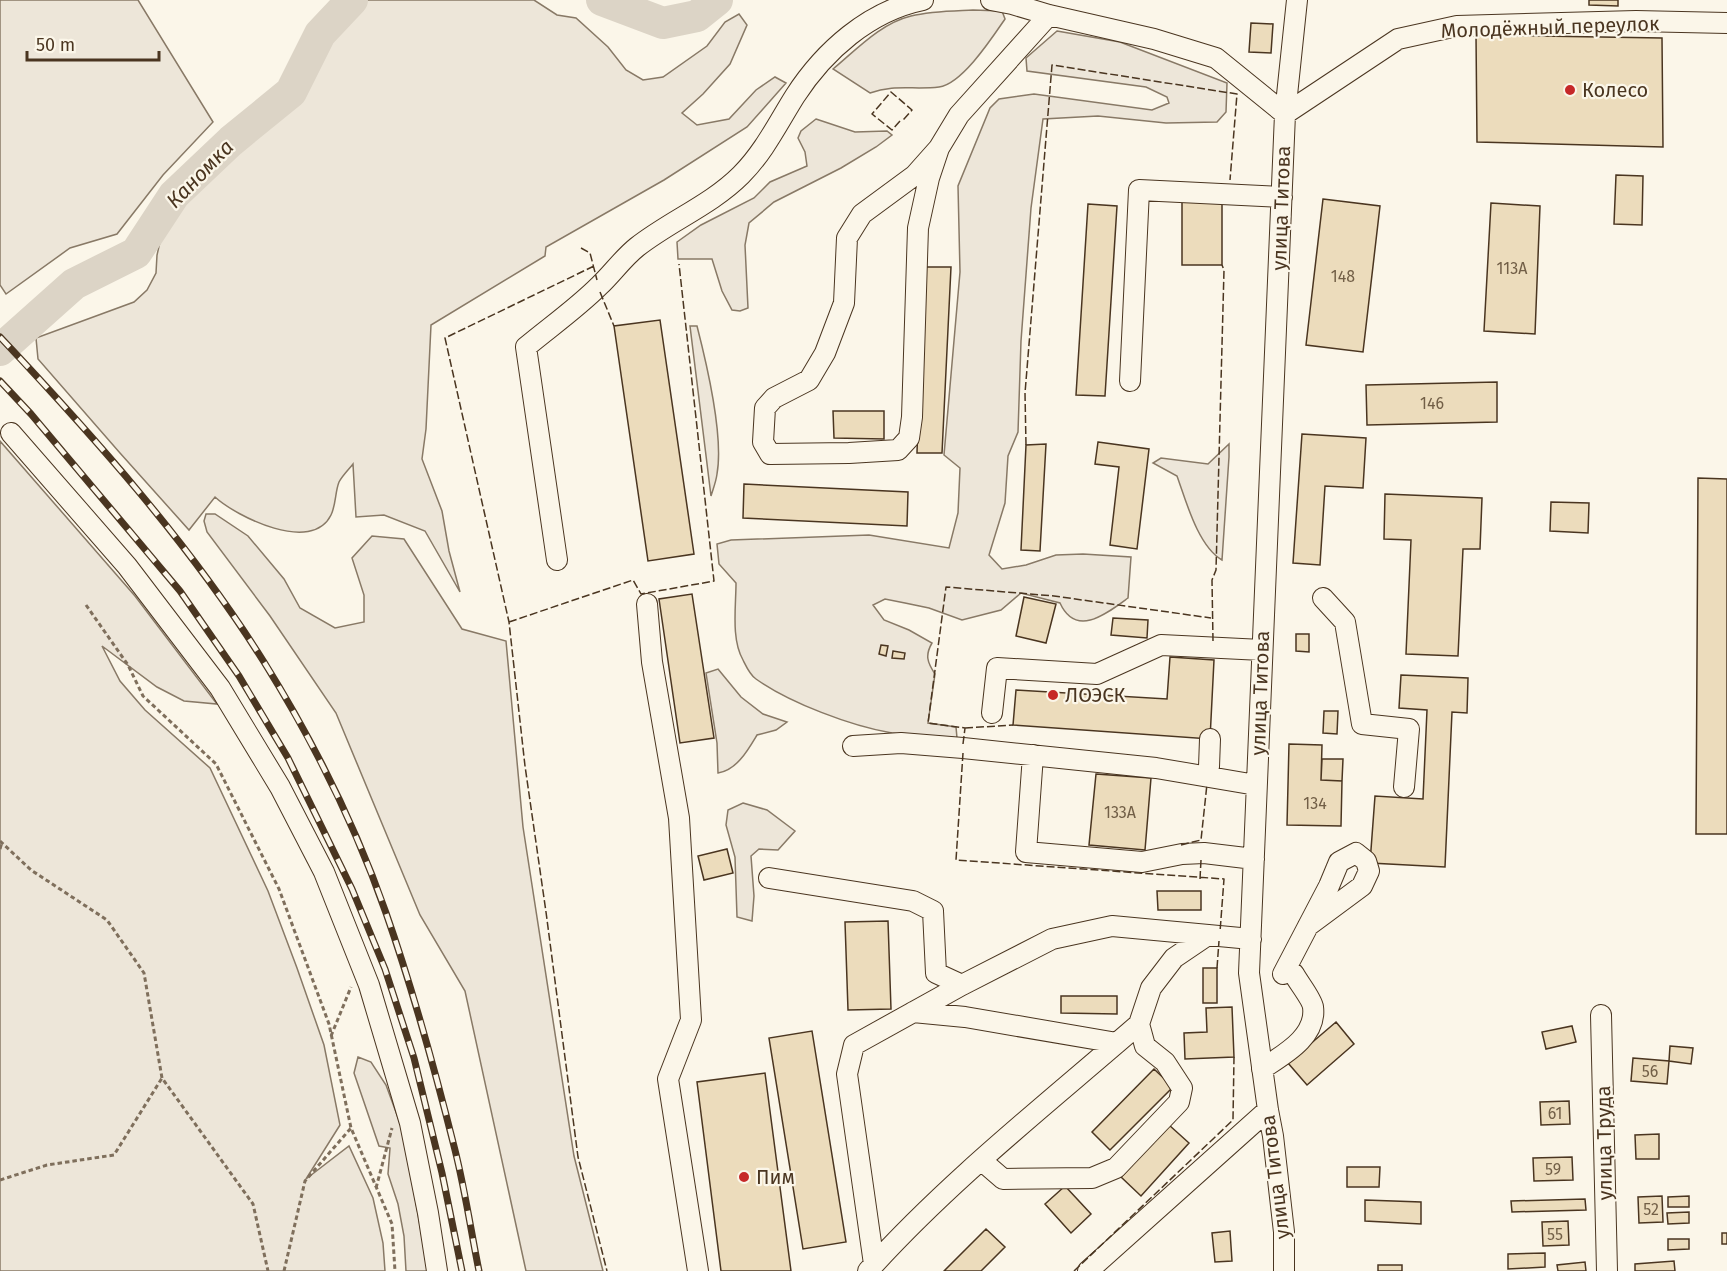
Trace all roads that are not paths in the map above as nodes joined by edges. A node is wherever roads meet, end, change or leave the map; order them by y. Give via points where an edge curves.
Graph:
1 (923, 0) edge
2 (991, 0) edge
3 (1297, 0) edge
4 (1049, 15) junction
5 (1727, 23) edge
6 (1285, 114) junction
7 (939, 148) junction
8 (1282, 197) junction
9 (1130, 381) dead end
10 (11, 433) dead end
11 (556, 560) dead end
12 (1323, 598) dead end
13 (648, 604) dead end
14 (1262, 650) junction
15 (992, 713) dead end
16 (1210, 739) dead end
17 (853, 746) dead end
18 (1033, 755) junction
19 (1209, 767) dead end
20 (1257, 785) junction
21 (1404, 787) dead end
22 (1254, 859) junction
23 (769, 878) dead end
24 (1308, 926) dead end
25 (1208, 935) junction
26 (1251, 939) junction
27 (962, 985) junction
28 (913, 1012) junction
29 (1601, 1015) dead end
30 (1139, 1024) junction
31 (1117, 1043) junction
32 (1262, 1070) junction
33 (1268, 1110) junction
34 (981, 1160) junction
35 (871, 1267) edge
36 (437, 1271) edge
37 (698, 1271) edge
38 (1089, 1271) edge
39 (1284, 1271) edge
40 (1607, 1271) edge

1 - 11 street via 881,14 828,54 797,94 760,154 741,175 721,193 635,248 598,287 526,347
2 - 4 street
3 - 6 street, улица Титова
4 - 6 street via 1216,58
4 - 7 street via 959,116
5 - 6 street, Молодёжный переулок via 1636,21 1457,26 1418,34 1398,39
6 - 8 street, улица Титова
7 - 7 street via 918,228 909,438 898,450 770,454 763,442 765,408 774,398 809,380 825,353 844,303 848,238 862,214 915,176
8 - 9 street via 1139,190
8 - 14 street, улица Титова
10 - 36 street via 127,566 220,688 280,787 324,872 369,985 410,1123
12 - 21 street via 1345,622 1362,724 1409,729
13 - 37 street via 652,662 679,818 691,1020 668,1079
14 - 15 street via 1161,645 1097,674 997,668
14 - 20 street, улица Титова
16 - 19 street
17 - 18 street via 901,742
18 - 20 street via 1156,768
18 - 22 street via 1026,852 1142,862 1204,853
20 - 22 street, улица Титова
22 - 26 street, улица Титова
23 - 27 street via 913,900 933,911 936,973
24 - 32 street via 1288,974 1313,1006 1310,1023 1300,1044
25 - 26 street
25 - 27 street via 1112,926 1052,939
25 - 30 street via 1174,958 1151,988
26 - 32 street, улица Титова via 1250,973
27 - 28 street
28 - 31 street
28 - 35 street via 854,1045 847,1074
29 - 40 street, улица Труда
30 - 31 street
30 - 34 street via 1145,1046 1165,1062 1182,1088 1179,1102 1116,1168 1092,1178 1003,1179
31 - 34 street
32 - 33 street, улица Титова
33 - 38 street
33 - 39 street, улица Титова via 1274,1136
34 - 35 street

